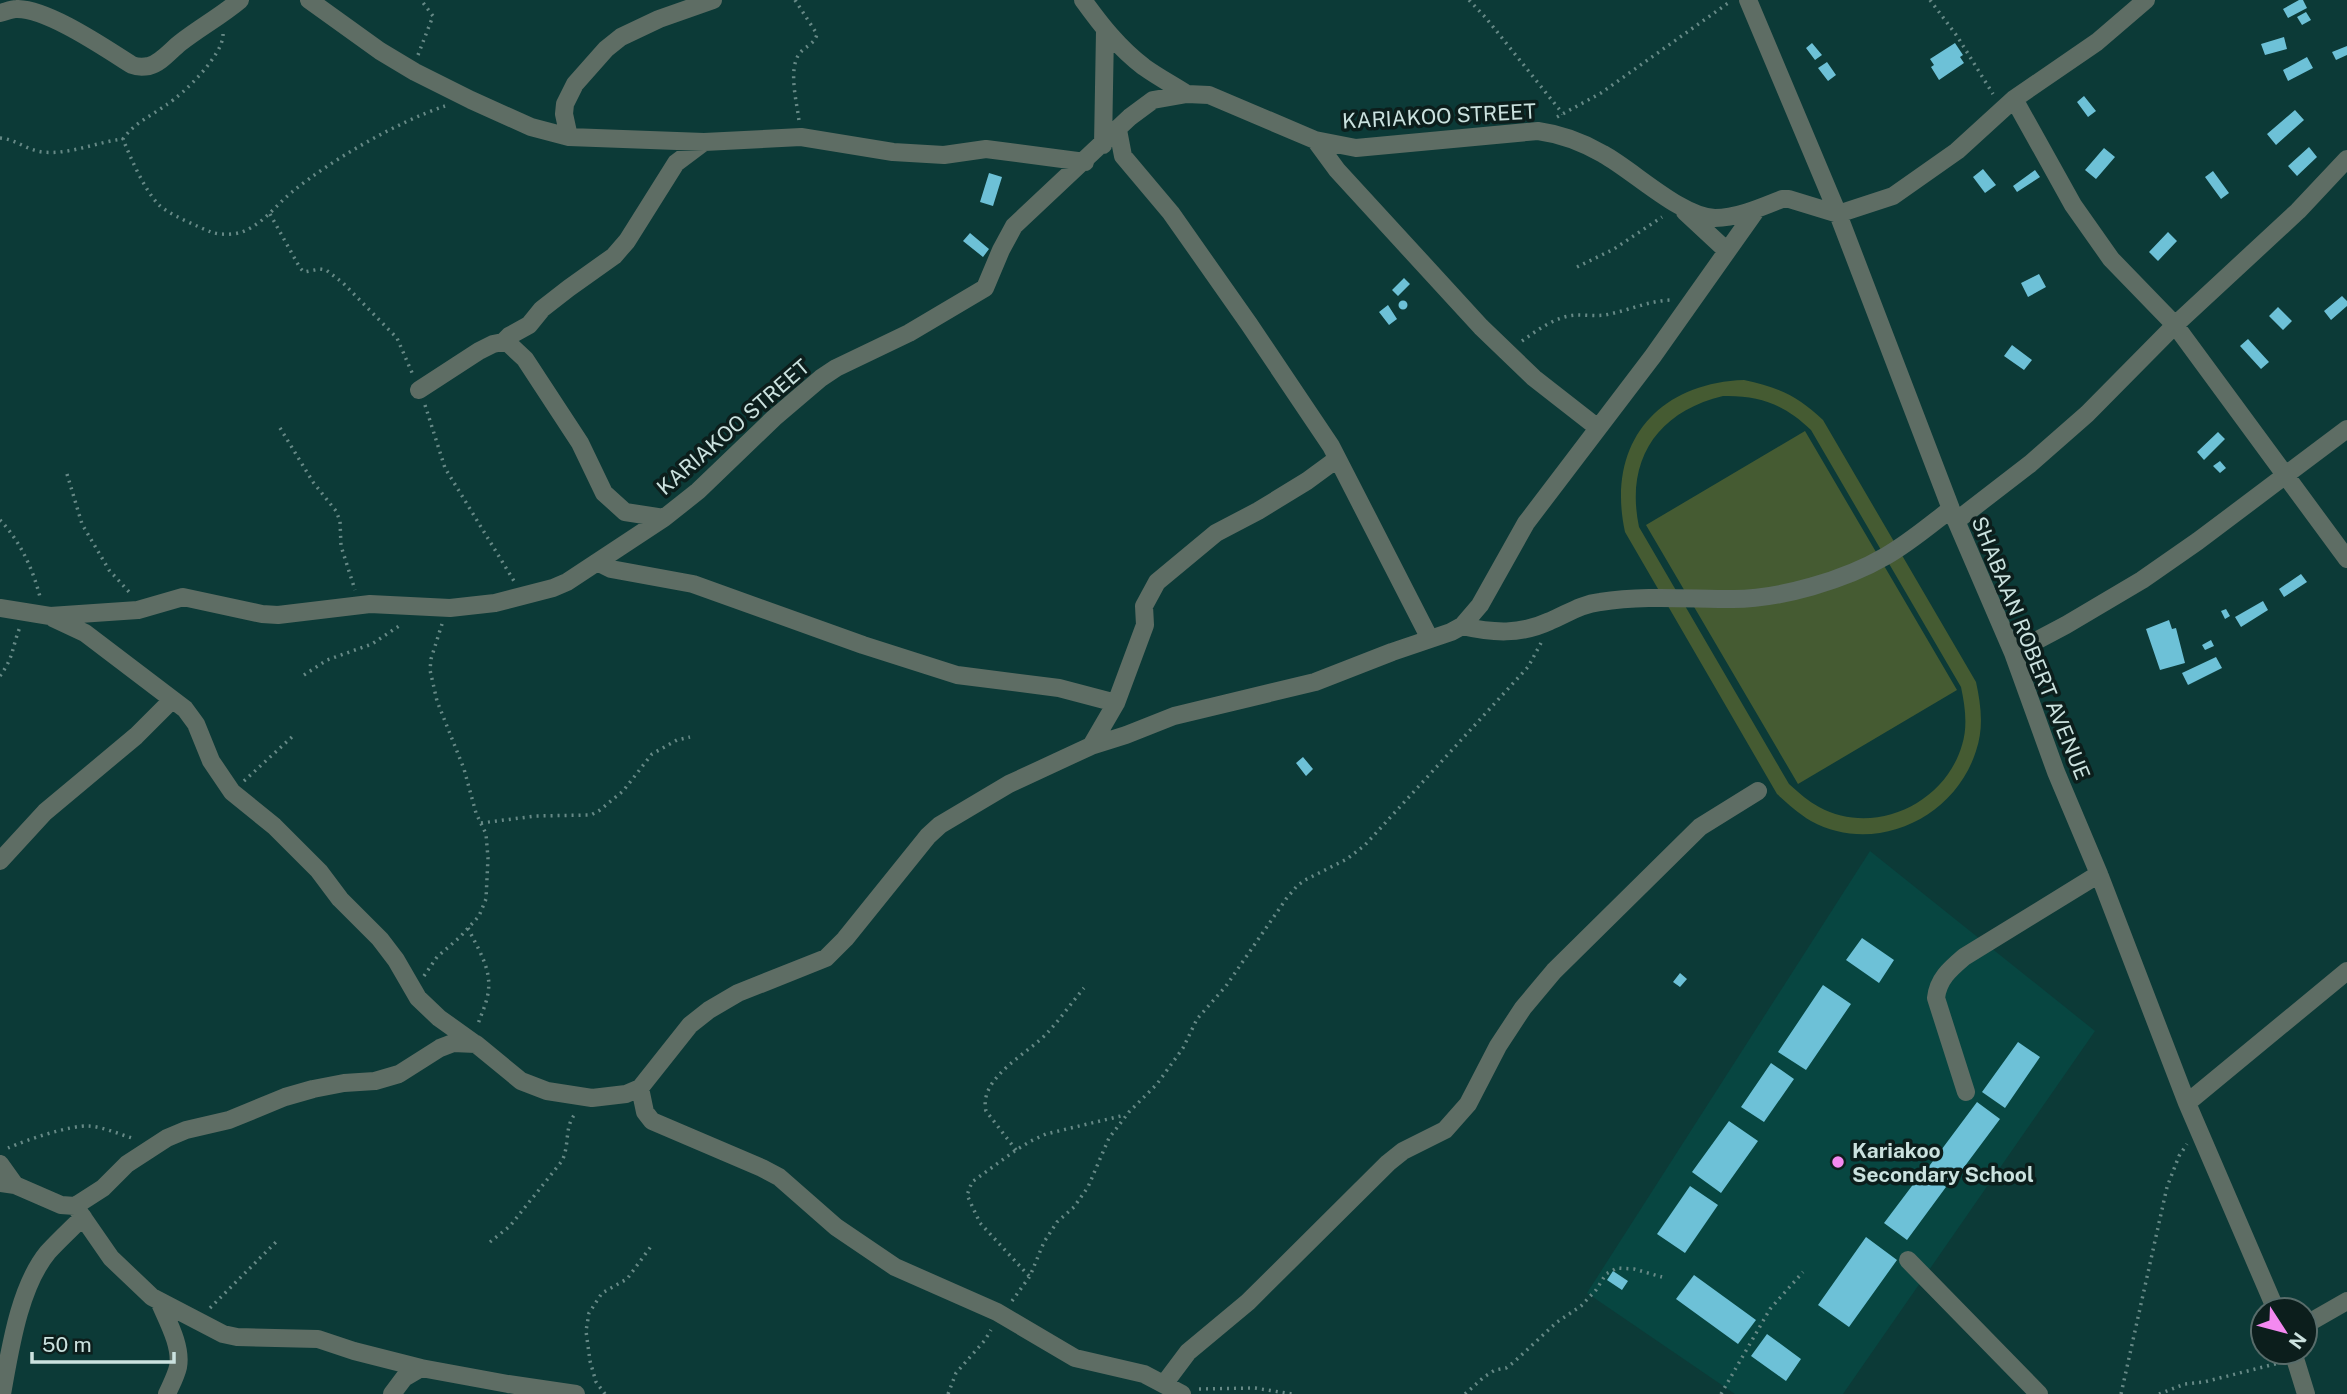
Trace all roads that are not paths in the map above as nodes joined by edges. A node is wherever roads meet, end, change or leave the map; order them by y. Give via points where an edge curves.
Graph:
1 (240, 0) edge
2 (309, 0) edge
3 (713, 0) edge
4 (1083, 0) edge
5 (1748, 0) edge
6 (2146, 0) edge
7 (0, 13) edge
8 (1105, 31) junction
9 (1187, 94) junction
10 (2009, 105) junction
11 (1118, 130) junction
12 (569, 137) junction
13 (1315, 140) junction
14 (704, 142) junction
15 (1103, 145) junction
16 (2347, 159) edge
17 (1085, 162) junction
18 (1677, 205) junction
19 (1757, 209) junction
20 (1838, 214) junction
21 (1726, 250) junction
22 (2175, 325) junction
23 (503, 342) junction
24 (419, 390) dead end
25 (1598, 428) junction
26 (2347, 429) edge
27 (1337, 459) junction
28 (2285, 476) junction
29 (1954, 515) junction
30 (664, 518) junction
31 (2347, 559) edge
32 (597, 562) junction
33 (0, 608) edge
34 (47, 616) junction
35 (1462, 626) junction
36 (1430, 639) junction
37 (2013, 653) junction
38 (172, 700) junction
39 (1116, 703) junction
40 (1091, 746) junction
41 (1758, 791) dead end
42 (0, 861) edge
43 (2099, 874) junction
44 (2347, 971) edge
45 (475, 1043) junction
46 (640, 1088) junction
47 (1966, 1092) dead end
48 (2187, 1103) junction
49 (0, 1164) edge
50 (8, 1184) edge
51 (79, 1212) junction
52 (1908, 1260) dead end
53 (2270, 1296) edge
54 (159, 1301) junction
55 (2347, 1301) edge
56 (2319, 1317) edge
57 (2297, 1366) edge
58 (421, 1368) junction
59 (1174, 1389) edge
60 (2, 1394) edge
61 (167, 1394) edge
62 (392, 1394) edge
63 (576, 1394) edge
64 (2039, 1394) edge
65 (2306, 1394) edge

1 - 7 street via 160,60 136,67 80,32 32,11
2 - 12 street via 415,72 531,127
3 - 12 street via 659,19 606,49 565,104
4 - 8 street
5 - 20 street, SHABAAN ROBERT AVENUE
6 - 10 street via 2097,42
8 - 9 street via 1144,66
8 - 15 street
9 - 11 street, KARIAKOO STREET via 1153,100
9 - 13 street, KARIAKOO STREET via 1226,100
10 - 20 street via 1957,151 1893,196
10 - 22 street via 2111,259
11 - 15 street, KARIAKOO STREET
11 - 27 street via 1123,156 1171,213
12 - 14 street
13 - 18 street, KARIAKOO STREET via 1356,148 1553,133 1604,155
13 - 25 street via 1480,327 1534,378
14 - 17 street via 801,137 893,152 944,155 986,149
14 - 23 street via 676,163 614,256
15 - 17 street, KARIAKOO STREET
16 - 22 street
17 - 30 street, KARIAKOO STREET via 1014,226 985,288 836,368
18 - 19 street, KARIAKOO STREET via 1713,218
18 - 21 street
19 - 20 street, KARIAKOO STREET via 1789,199
19 - 21 street
20 - 29 street, SHABAAN ROBERT AVENUE
21 - 25 street
22 - 28 street
22 - 29 street via 2065,434
23 - 24 street via 479,351
23 - 30 street via 525,359 580,443 604,493 625,512
25 - 35 street via 1526,523 1480,605
26 - 28 street
27 - 36 street
27 - 39 street via 1216,533 1157,582 1144,606 1145,625
28 - 31 street
28 - 37 street via 2142,580
29 - 35 street via 1885,557 1822,584 1771,596 1600,602 1517,632
29 - 37 street, SHABAAN ROBERT AVENUE
30 - 32 street, KARIAKOO STREET
32 - 34 street, KARIAKOO STREET via 553,588 495,603 441,608 392,604 278,615 183,597 144,608
32 - 39 street via 611,569 693,584 957,675 1059,688
33 - 34 street, KARIAKOO STREET
34 - 38 street via 85,633
35 - 36 street
36 - 40 street via 1315,682 1174,716
37 - 43 street, SHABAAN ROBERT AVENUE
38 - 42 street via 45,812
38 - 45 street via 196,724 211,761 232,792 319,871 380,939 414,992 439,1018
39 - 40 street
40 - 46 street via 1009,784 940,825 826,958 738,993 709,1010 690,1026
41 - 59 street via 1700,827 1553,971 1497,1046 1468,1104 1445,1130 1388,1163 1248,1302 1188,1352
43 - 47 street via 1964,957 1937,986 1936,999
43 - 48 street, SHABAAN ROBERT AVENUE
44 - 48 street
45 - 46 street via 520,1081 547,1091 592,1098
45 - 51 street via 453,1043 399,1074 376,1081 313,1089 229,1120 186,1130 154,1144 127,1164
46 - 59 street via 645,1112 652,1121 779,1177 836,1227 895,1266 1002,1314 1075,1358 1144,1374
48 - 53 street, SHABAAN ROBERT AVENUE
49 - 50 street
50 - 51 street
51 - 54 street via 111,1258
51 - 60 street via 32,1278 18,1318
52 - 64 street
54 - 58 street via 223,1334 318,1339
54 - 61 street via 178,1359
55 - 56 street
57 - 65 street
58 - 62 street via 404,1378
58 - 63 street

